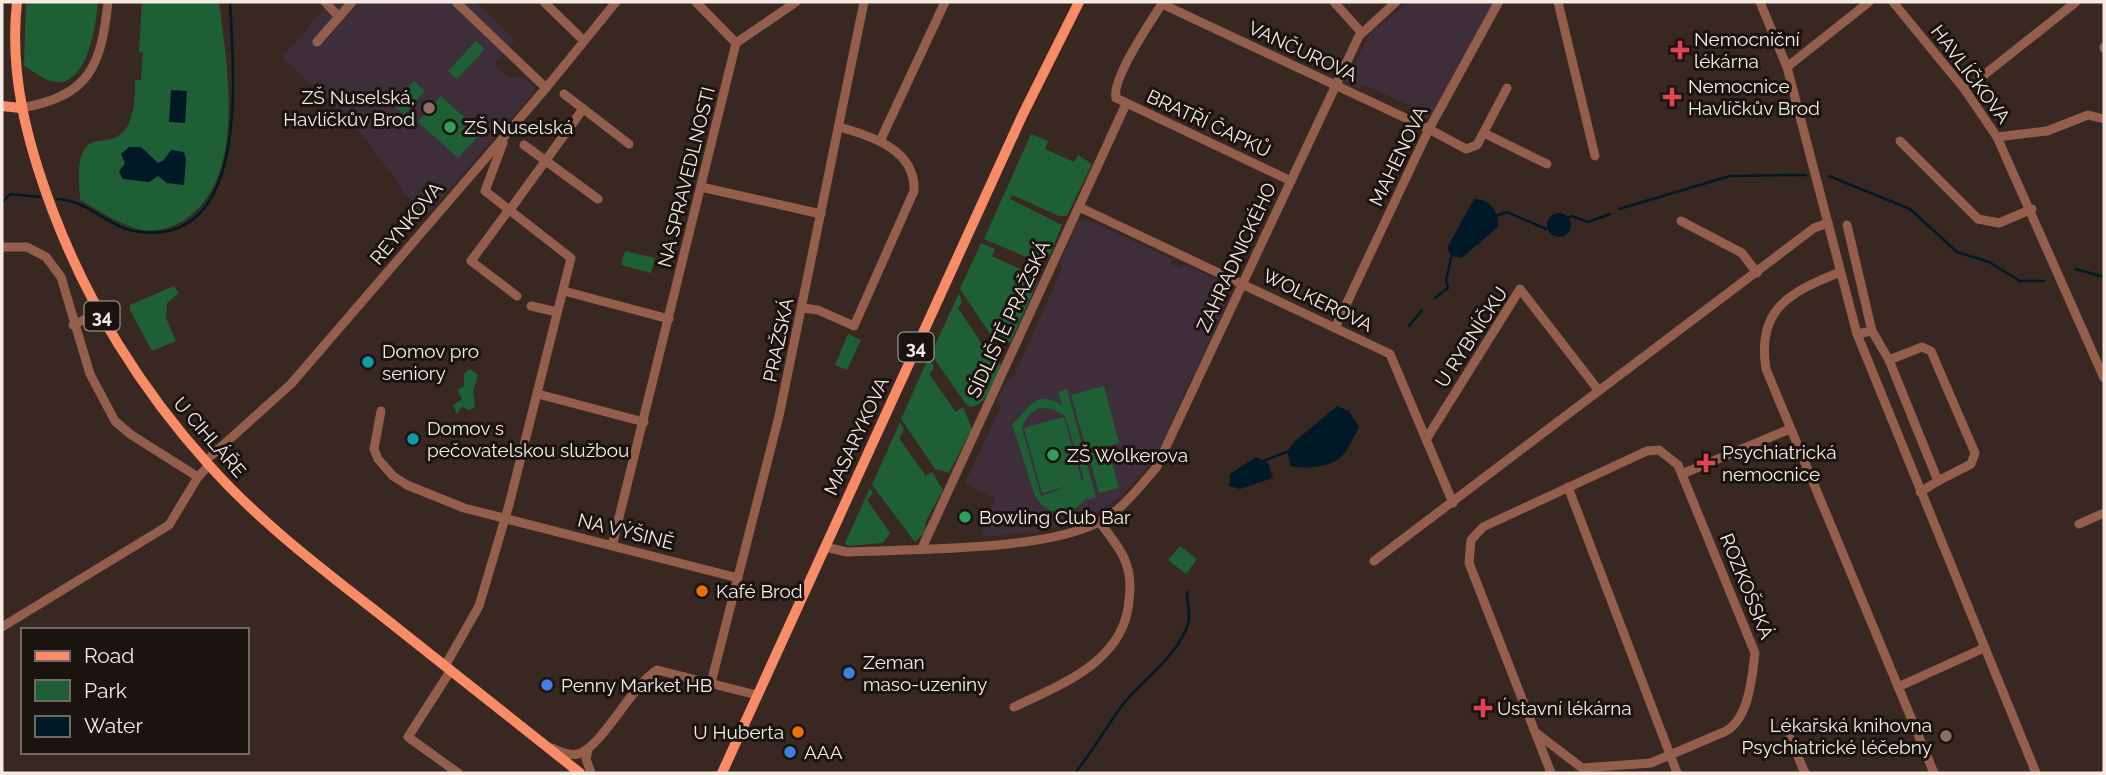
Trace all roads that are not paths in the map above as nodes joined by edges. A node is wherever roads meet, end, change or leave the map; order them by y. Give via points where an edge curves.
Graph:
1 (17, 2) edge
2 (108, 2) edge
3 (325, 2) edge
4 (352, 2) edge
5 (456, 2) edge
6 (544, 2) edge
7 (616, 2) edge
8 (696, 2) edge
9 (796, 2) edge
10 (864, 2) edge
11 (945, 2) edge
12 (1079, 2) edge
13 (1334, 2) edge
14 (1396, 2) edge
15 (1558, 2) edge
16 (1760, 2) edge
17 (1868, 2) edge
18 (1893, 2) edge
19 (1162, 3) edge
20 (1499, 3) edge
21 (2071, 3) edge
22 (338, 16) junction
23 (1360, 32) junction
24 (583, 40) junction
25 (317, 42) dead end
26 (736, 43) junction
27 (1787, 67) junction
28 (1335, 85) junction
29 (546, 88) junction
30 (1507, 88) dead end
31 (1965, 90) junction
32 (564, 94) dead end
33 (1126, 104) junction
34 (2, 106) edge
35 (21, 107) junction
36 (583, 109) junction
37 (2104, 119) edge
38 (839, 127) junction
39 (1429, 129) junction
40 (1484, 133) junction
41 (507, 134) junction
42 (1997, 137) junction
43 (880, 141) junction
44 (1900, 141) dead end
45 (629, 144) dead end
46 (524, 145) dead end
47 (1595, 156) dead end
48 (545, 161) junction
49 (1547, 164) dead end
50 (1291, 181) junction
51 (701, 187) junction
52 (598, 199) dead end
53 (1079, 207) junction
54 (2032, 209) junction
55 (508, 211) junction
56 (821, 214) junction
57 (1681, 222) dead end
58 (1828, 223) junction
59 (1847, 225) dead end
60 (2, 247) edge
61 (1840, 272) junction
62 (1757, 273) junction
63 (1243, 284) junction
64 (564, 291) junction
65 (517, 296) dead end
66 (531, 306) dead end
67 (803, 308) junction
68 (100, 312) junction
69 (557, 312) junction
70 (670, 319) junction
71 (73, 325) junction
72 (1335, 328) junction
73 (1872, 331) junction
74 (1857, 334) junction
75 (1390, 354) joint
76 (1889, 360) junction
77 (2104, 378) edge
78 (1599, 391) junction
79 (538, 394) junction
80 (381, 411) dead end
81 (645, 422) junction
82 (1790, 429) junction
83 (1427, 438) junction
84 (210, 460) junction
85 (1682, 474) junction
86 (198, 477) junction
87 (1938, 481) junction
88 (1568, 487) junction
89 (1920, 492) junction
90 (1453, 503) junction
91 (2104, 513) edge
92 (505, 520) junction
93 (1100, 522) junction
94 (2079, 524) dead end
95 (612, 546) junction
96 (825, 547) junction
97 (922, 548) junction
98 (1374, 561) dead end
99 (738, 578) junction
100 (2, 627) edge
101 (1984, 649) junction
102 (448, 668) junction
103 (711, 683) junction
104 (1898, 687) junction
105 (757, 695) junction
106 (1014, 707) dead end
107 (1535, 732) junction
108 (1790, 738) dead end
109 (540, 741) junction
110 (587, 749) junction
111 (1670, 756) junction
112 (576, 770) edge
113 (458, 773) edge
114 (591, 773) edge
115 (722, 773) edge
116 (1550, 773) edge
117 (1677, 773) edge
118 (1805, 773) edge
119 (1934, 773) edge
120 (2036, 773) edge

1 - 35 main road, U CIHLÁŘE / 34
2 - 35 street via 102,49 89,73 64,96
3 - 22 street
4 - 22 street
5 - 29 street
6 - 24 street
7 - 24 street, REYNKOVA
8 - 26 street
9 - 26 street
10 - 38 street, PRAŽSKÁ
11 - 43 street
12 - 96 main road, MASARYKOVA / 34 via 1022,116
13 - 23 street
14 - 23 street, ZAHRADNICKÉHO
15 - 47 street
16 - 27 street
17 - 27 street
18 - 31 street, HAVLÍČKOVA
19 - 28 street, VANČUROVA
19 - 33 street, BRATŘÍ ČAPKŮ via 1134,48 1114,95
20 - 39 street, MAHENOVA
21 - 31 street
22 - 25 street
23 - 28 street, ZAHRADNICKÉHO
24 - 29 street, REYNKOVA
26 - 51 street, NA SPRAVEDLNOSTI
27 - 58 street
28 - 39 street, VANČUROVA
28 - 50 street, ZAHRADNICKÉHO
29 - 41 street, REYNKOVA
30 - 40 street
31 - 42 street, HAVLÍČKOVA
32 - 36 street
33 - 50 street, BRATŘÍ ČAPKŮ
33 - 53 street, SÍDLIŠTĚ PRAŽSKÁ
34 - 35 main road
35 - 68 main road, U CIHLÁŘE / 34 via 56,219
36 - 45 street
36 - 48 street
37 - 42 street via 2088,115 2047,131
38 - 43 street
38 - 56 street, PRAŽSKÁ
39 - 40 street, VANČUROVA via 1466,149 1473,149
39 - 72 street, MAHENOVA
40 - 49 street
41 - 55 street via 485,191
41 - 84 street, REYNKOVA via 290,384
42 - 54 street, HAVLÍČKOVA
43 - 67 street via 905,160 913,174 914,191 905,217 854,326
44 - 54 street via 1978,219 1999,223
46 - 48 street
48 - 52 street
48 - 55 street
50 - 63 street, ZAHRADNICKÉHO
51 - 56 street
51 - 70 street, NA SPRAVEDLNOSTI
53 - 63 street, WOLKEROVA
53 - 97 street, SÍDLIŠTĚ PRAŽSKÁ
54 - 77 street, HAVLÍČKOVA
55 - 64 street via 571,258
55 - 65 street via 471,261
56 - 67 street, PRAŽSKÁ
57 - 62 street via 1742,253
58 - 61 street
58 - 62 street via 1814,228
59 - 73 street
60 - 71 street via 27,247 46,257 61,277
61 - 74 street
61 - 82 street via 1786,298 1764,338 1766,369
62 - 78 street
63 - 72 street, WOLKEROVA
63 - 93 street, ZAHRADNICKÉHO via 1156,468
64 - 69 street
64 - 70 street
66 - 69 street
67 - 99 street, PRAŽSKÁ
68 - 71 street
68 - 84 main road, U CIHLÁŘE / 34 via 153,396
69 - 79 street
70 - 81 street, NA SPRAVEDLNOSTI
71 - 86 street via 95,387 115,421
72 - 75 street, WOLKEROVA
73 - 74 street
73 - 76 street
74 - 89 street
75 - 83 street, U RYBNÍČKU
76 - 87 street
76 - 87 street via 1922,347 1931,351 1975,453 1971,464
78 - 83 street, U RYBNÍČKU via 1520,289
78 - 90 street
79 - 81 street
79 - 92 street
80 - 92 street, NA VÝŠINĚ via 374,449 393,476 442,500
81 - 95 street, NA SPRAVEDLNOSTI
82 - 85 street
82 - 104 street
83 - 90 street, U RYBNÍČKU
84 - 86 street, REYNKOVA
84 - 102 main road, U CIHLÁŘE / 34 via 286,539
85 - 88 street, ROZKOŠSKÁ via 1669,455 1647,451
85 - 111 street, ROZKOŠSKÁ via 1755,653 1751,683 1731,728
86 - 100 street, REYNKOVA via 169,524
87 - 89 street
88 - 107 street, ROZKOŠSKÁ via 1483,527 1468,552
88 - 111 street
89 - 101 street
90 - 98 street
91 - 94 street
92 - 95 street, NA VÝŠINĚ
92 - 102 street via 479,606
93 - 97 street, ZAHRADNICKÉHO via 1051,537
93 - 106 street via 1127,566 1130,597 1125,624 1110,650 1094,664
95 - 99 street, NA VÝŠINĚ
96 - 97 street, ZAHRADNICKÉHO via 847,552
96 - 105 main road, MASARYKOVA / 34
99 - 103 street, PRAŽSKÁ
101 - 104 street
101 - 120 street
102 - 109 main road, U CIHLÁŘE / 34
102 - 113 street via 408,737
103 - 105 street
103 - 110 street via 662,670 650,676
104 - 119 street
105 - 115 main road, 34
107 - 111 street, ROZKOŠSKÁ via 1582,768 1638,765
107 - 116 street, ROZKOŠSKÁ
108 - 118 street
109 - 110 street via 568,754
109 - 112 main road, U CIHLÁŘE / 34
110 - 114 street
111 - 117 street

